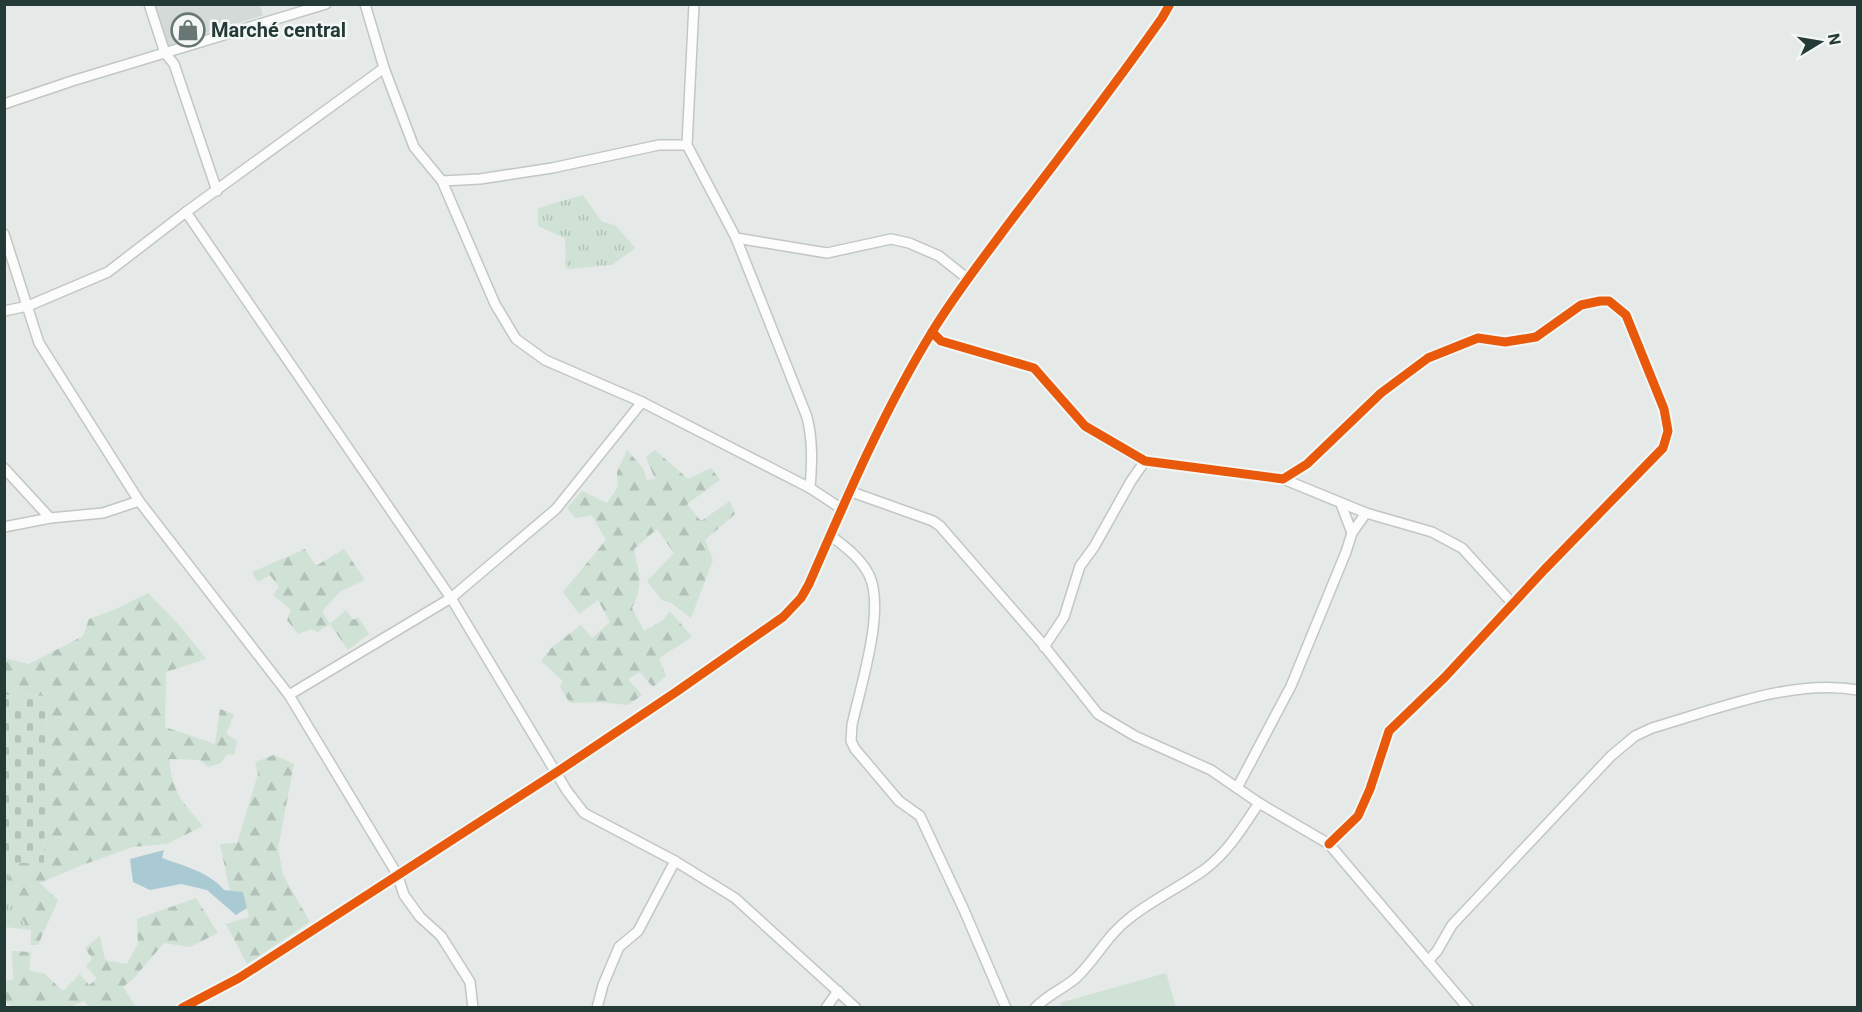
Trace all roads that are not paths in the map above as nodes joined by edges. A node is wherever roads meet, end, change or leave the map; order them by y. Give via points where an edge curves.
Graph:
1 (149, 4) edge
2 (326, 4) edge
3 (365, 4) edge
4 (694, 4) edge
5 (1170, 4) edge
6 (165, 53) junction
7 (384, 68) junction
8 (4, 104) edge
9 (687, 146) junction
10 (442, 180) junction
11 (217, 191) junction
12 (186, 212) junction
13 (4, 234) edge
14 (736, 238) junction
15 (968, 279) junction
16 (28, 306) junction
17 (4, 311) edge
18 (932, 332) junction
19 (642, 402) junction
20 (1145, 461) junction
21 (4, 468) edge
22 (1283, 479) junction
23 (810, 488) junction
24 (849, 491) junction
25 (139, 501) junction
26 (1341, 504) junction
27 (842, 509) junction
28 (1366, 513) junction
29 (50, 518) junction
30 (4, 527) edge
31 (1352, 533) junction
32 (830, 535) junction
33 (451, 598) junction
34 (1513, 604) junction
35 (1044, 647) junction
36 (1857, 690) edge
37 (289, 695) junction
38 (557, 772) junction
39 (1237, 788) junction
40 (1259, 803) junction
41 (1329, 844) junction
42 (675, 861) junction
43 (397, 874) junction
44 (1428, 961) junction
45 (837, 992) junction
46 (182, 1008) edge
47 (473, 1008) edge
48 (597, 1008) edge
49 (826, 1008) edge
50 (855, 1008) edge
51 (1006, 1008) edge
52 (1035, 1008) edge
53 (1468, 1008) edge

1 - 6 street
2 - 6 street
3 - 7 street
4 - 9 street
5 - 15 street via 1107,96
6 - 8 street
6 - 11 street via 174,64
7 - 10 street via 414,147
7 - 11 street
9 - 10 street via 659,145 552,168
9 - 14 street
10 - 19 street via 495,304 516,339 545,360
11 - 12 street
12 - 16 street via 108,272
12 - 33 street
13 - 16 street
14 - 15 street via 827,253 891,239 939,256
14 - 23 street via 807,417 812,463
15 - 18 street
16 - 17 street
16 - 25 street via 39,343
18 - 20 street via 940,341 1034,368 1085,426
18 - 24 street
19 - 23 street
19 - 33 street via 556,509
20 - 22 street
20 - 35 street via 1080,566 1064,617
21 - 29 street
22 - 26 street
22 - 34 street via 1307,464 1381,393 1428,358 1478,338 1505,342 1536,337 1581,305 1609,301 1626,315 1664,409 1668,431 1663,448
23 - 27 street
24 - 27 street
24 - 35 street via 940,526
25 - 29 street via 103,513
25 - 37 street
26 - 28 street
26 - 31 street
27 - 32 street
28 - 31 street
28 - 34 street via 1432,532 1462,548
29 - 30 street
31 - 39 street via 1291,686
32 - 38 street via 801,598 783,617
32 - 51 street via 866,570 875,605 851,741 899,801 920,816
33 - 37 street
33 - 38 street
34 - 41 street via 1389,731 1358,816
35 - 39 street via 1098,714 1135,736 1211,770
36 - 44 street via 1839,687 1782,692 1635,736 1611,756 1452,925
37 - 43 street
38 - 42 street via 584,813
38 - 43 street
39 - 40 street
40 - 41 street
40 - 52 street via 1222,854 1129,918 1074,980 1045,997
41 - 44 street
42 - 45 street via 735,898
42 - 48 street via 638,931 619,947
43 - 46 street via 239,978
43 - 47 street via 404,895 441,936 470,982
44 - 53 street
45 - 49 street
45 - 50 street

